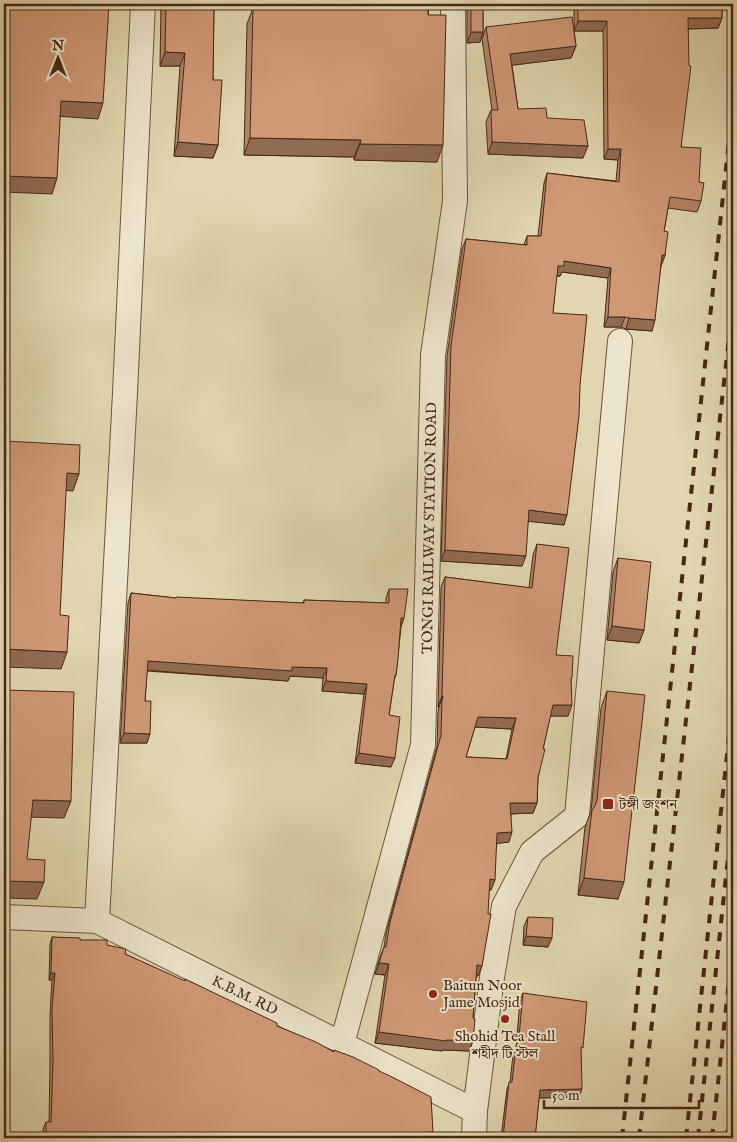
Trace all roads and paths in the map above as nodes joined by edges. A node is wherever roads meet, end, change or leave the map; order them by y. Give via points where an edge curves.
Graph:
1 (142, 4) edge
2 (453, 4) edge
3 (620, 341) dead end
4 (4, 917) edge
5 (96, 922) junction
6 (342, 1044) junction
7 (476, 1111) junction
8 (474, 1138) edge

1 - 5 street via 125,403
2 - 6 street, TONGI RAILWAY STATION ROAD via 455,201 433,355 423,745
3 - 7 street via 577,816 532,852 504,906
4 - 5 street, K.B.M. RD
5 - 6 street, K.B.M. RD
6 - 7 street, K.B.M. RD
7 - 8 street

